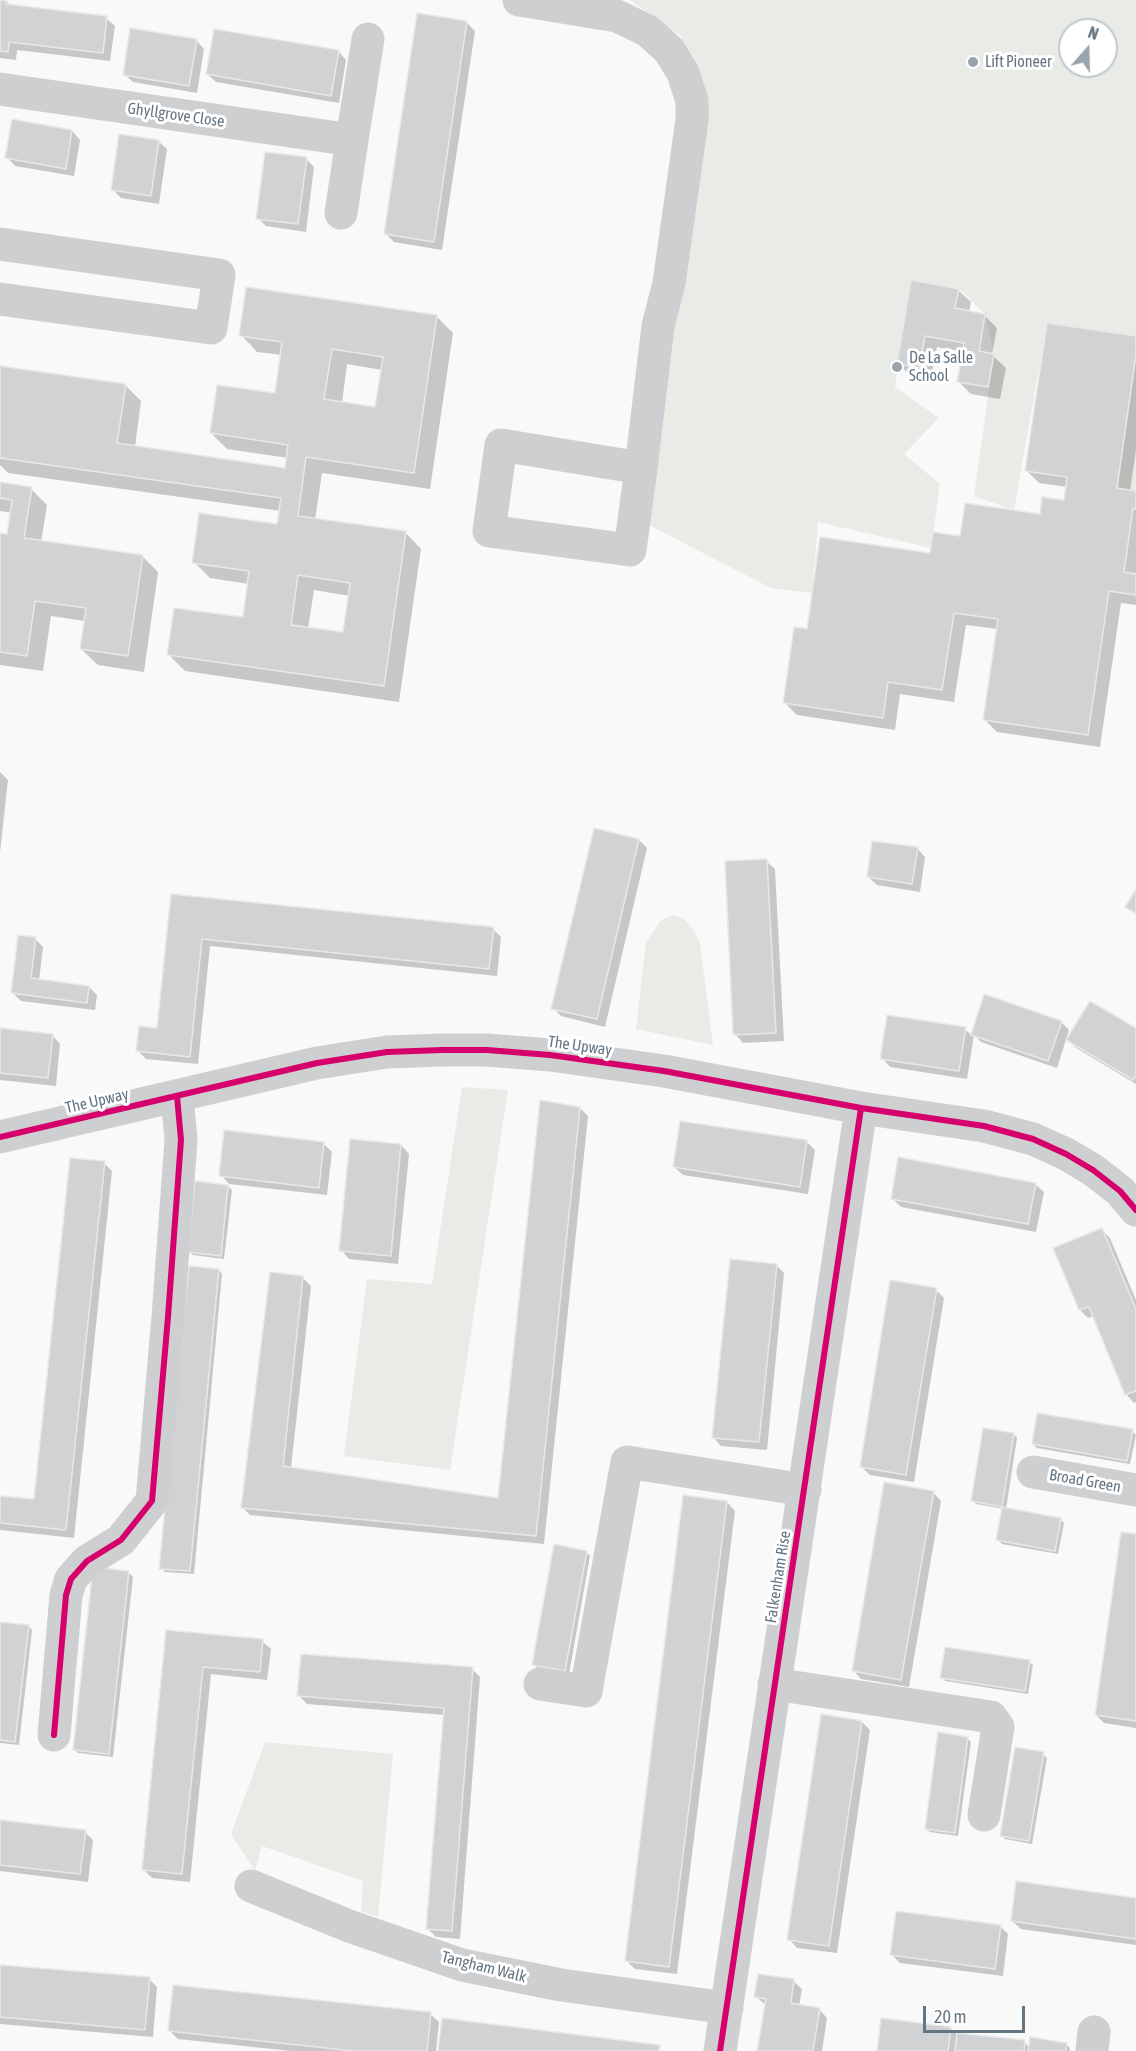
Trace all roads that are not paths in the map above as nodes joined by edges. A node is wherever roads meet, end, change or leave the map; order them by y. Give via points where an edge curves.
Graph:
1 (519, 0) edge
2 (369, 39) dead end
3 (0, 89) edge
4 (352, 140) junction
5 (341, 213) dead end
6 (0, 244) edge
7 (0, 299) edge
8 (640, 468) junction
9 (177, 1096) junction
10 (861, 1108) junction
11 (0, 1137) edge
12 (1136, 1210) edge
13 (1034, 1472) dead end
14 (805, 1490) junction
15 (1136, 1490) edge
16 (540, 1684) dead end
17 (774, 1684) junction
18 (54, 1735) dead end
19 (984, 1815) dead end
20 (251, 1886) dead end
21 (727, 2008) junction
22 (720, 2051) edge

1 - 8 street via 617,16 648,31 669,50 683,73 692,101
2 - 4 street
3 - 4 street, Ghyllgrove Close
4 - 5 street
6 - 7 street via 219,275 211,328
8 - 8 street via 630,550 489,531 501,445
9 - 10 street, The Upway via 328,1061 387,1052 487,1050 664,1071
9 - 11 street, The Upway
9 - 18 street via 181,1140 152,1501 121,1540 87,1561 71,1579 66,1595
10 - 12 street, The Upway via 984,1126 1033,1139 1093,1170 1120,1191
10 - 14 street, Falkenham Rise
13 - 15 street, Broad Green
14 - 16 street via 627,1462 586,1691
14 - 17 street, Falkenham Rise
17 - 19 street via 991,1717 998,1727
17 - 21 street, Falkenham Rise
20 - 21 street, Tangham Walk via 349,1926 462,1965 561,1985
21 - 22 street, Falkenham Rise

